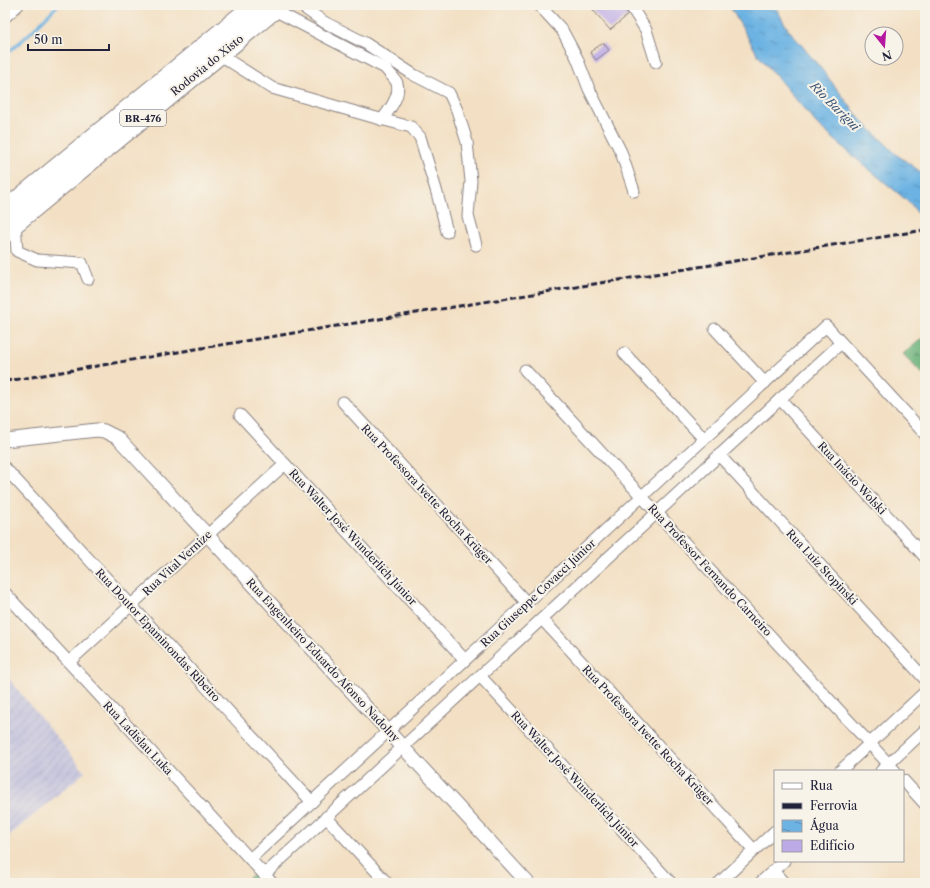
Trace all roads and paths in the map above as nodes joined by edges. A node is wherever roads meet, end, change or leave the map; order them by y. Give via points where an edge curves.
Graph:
1 (18, 5) edge
2 (254, 5) edge
3 (300, 5) edge
4 (539, 5) edge
5 (630, 5) edge
6 (277, 8) edge
7 (5, 17) edge
8 (220, 55) junction
9 (656, 62) dead end
10 (382, 120) junction
11 (29, 190) junction
12 (634, 191) dead end
13 (5, 202) edge
14 (8, 222) edge
15 (447, 232) dead end
16 (476, 245) dead end
17 (88, 279) dead end
18 (715, 329) dead end
19 (841, 343) junction
20 (624, 353) dead end
21 (525, 370) dead end
22 (765, 383) junction
23 (780, 399) junction
24 (343, 402) dead end
25 (240, 415) dead end
26 (925, 434) edge
27 (704, 439) junction
28 (5, 440) edge
29 (719, 455) junction
30 (285, 464) junction
31 (5, 468) edge
32 (642, 496) junction
33 (657, 512) junction
34 (208, 535) junction
35 (925, 557) edge
36 (5, 593) edge
37 (527, 603) junction
38 (131, 605) junction
39 (542, 619) junction
40 (465, 660) junction
41 (69, 662) junction
42 (480, 676) junction
43 (925, 679) edge
44 (925, 692) edge
45 (925, 730) edge
46 (388, 731) junction
47 (870, 744) junction
48 (403, 747) junction
49 (888, 769) edge
50 (841, 770) edge
51 (904, 781) edge
52 (312, 802) junction
53 (925, 804) edge
54 (326, 817) junction
55 (774, 832) edge
56 (754, 850) junction
57 (250, 859) junction
58 (783, 862) edge
59 (773, 871) junction
60 (264, 875) junction
61 (272, 883) edge
62 (387, 883) edge
63 (528, 883) edge
64 (671, 883) edge
65 (719, 883) edge
66 (760, 883) edge
67 (784, 883) edge

1 - 7 street
2 - 11 highway, Rodovia do Xisto / BR-476
3 - 16 street via 324,22 449,93 458,110 467,142 471,181 468,216
4 - 12 street via 562,30 577,58 589,89 621,152
5 - 9 street via 646,30
6 - 8 highway, Rodovia do Xisto / BR-476
6 - 10 street via 385,68 397,82 397,90 394,102
8 - 10 street via 272,88
8 - 14 highway, Rodovia do Xisto / BR-476
10 - 15 street via 411,127 420,137 438,193
11 - 13 highway
11 - 14 highway, Rodovia do Xisto / BR-476
14 - 17 street via 17,251 37,260 82,263
18 - 22 street
19 - 22 street, Rua Giuseppe Covacci Júnior via 826,326
19 - 23 street, Rua Giuseppe Covacci Júnior
19 - 26 street
20 - 27 street
21 - 32 street, Rua Professor Fernando Carneiro
22 - 27 street, Rua Giuseppe Covacci Júnior
23 - 29 street, Rua Giuseppe Covacci Júnior
23 - 35 street, Rua Inácio Wolski
24 - 37 street, Rua Professora Ivette Rocha Krüger
25 - 30 street, Rua Walter José Wunderlich Júnior
27 - 32 street, Rua Giuseppe Covacci Júnior
28 - 34 street, Rua Engenheiro Eduardo Afonso Nadolny via 104,431 118,438
29 - 33 street, Rua Giuseppe Covacci Júnior
29 - 43 street, Rua Luiz Stopinski
30 - 34 street, Rua Vital Vernize
30 - 40 street, Rua Walter José Wunderlich Júnior
31 - 38 street, Rua Doutor Epaminondas Ribeiro
32 - 33 street, Rua Professor Fernando Carneiro
32 - 37 street, Rua Giuseppe Covacci Júnior
33 - 39 street, Rua Giuseppe Covacci Júnior
33 - 47 street, Rua Professor Fernando Carneiro
34 - 38 street, Rua Vital Vernize
34 - 46 street, Rua Engenheiro Eduardo Afonso Nadolny
36 - 41 street, Rua Ladislau Luka
37 - 40 street, Rua Giuseppe Covacci Júnior
38 - 41 street, Rua Vital Vernize
38 - 52 street, Rua Doutor Epaminondas Ribeiro
39 - 42 street, Rua Giuseppe Covacci Júnior
39 - 56 street, Rua Professora Ivette Rocha Krüger
40 - 46 street, Rua Giuseppe Covacci Júnior
41 - 57 street, Rua Ladislau Luka
42 - 48 street, Rua Giuseppe Covacci Júnior
42 - 64 street, Rua Walter José Wunderlich Júnior
44 - 47 street
45 - 49 street
46 - 48 street, Rua Engenheiro Eduardo Afonso Nadolny
46 - 52 street, Rua Giuseppe Covacci Júnior
47 - 49 street, Rua Professor Fernando Carneiro
47 - 50 street
48 - 54 street, Rua Giuseppe Covacci Júnior
48 - 63 street, Rua Engenheiro Eduardo Afonso Nadolny
51 - 53 street
52 - 57 street, Rua Giuseppe Covacci Júnior
54 - 60 street, Rua Giuseppe Covacci Júnior
54 - 62 street
55 - 56 street
56 - 65 street
57 - 60 street, Rua Ladislau Luka
58 - 59 street
59 - 66 street
59 - 67 street
60 - 61 street, Rua Ladislau Luka

